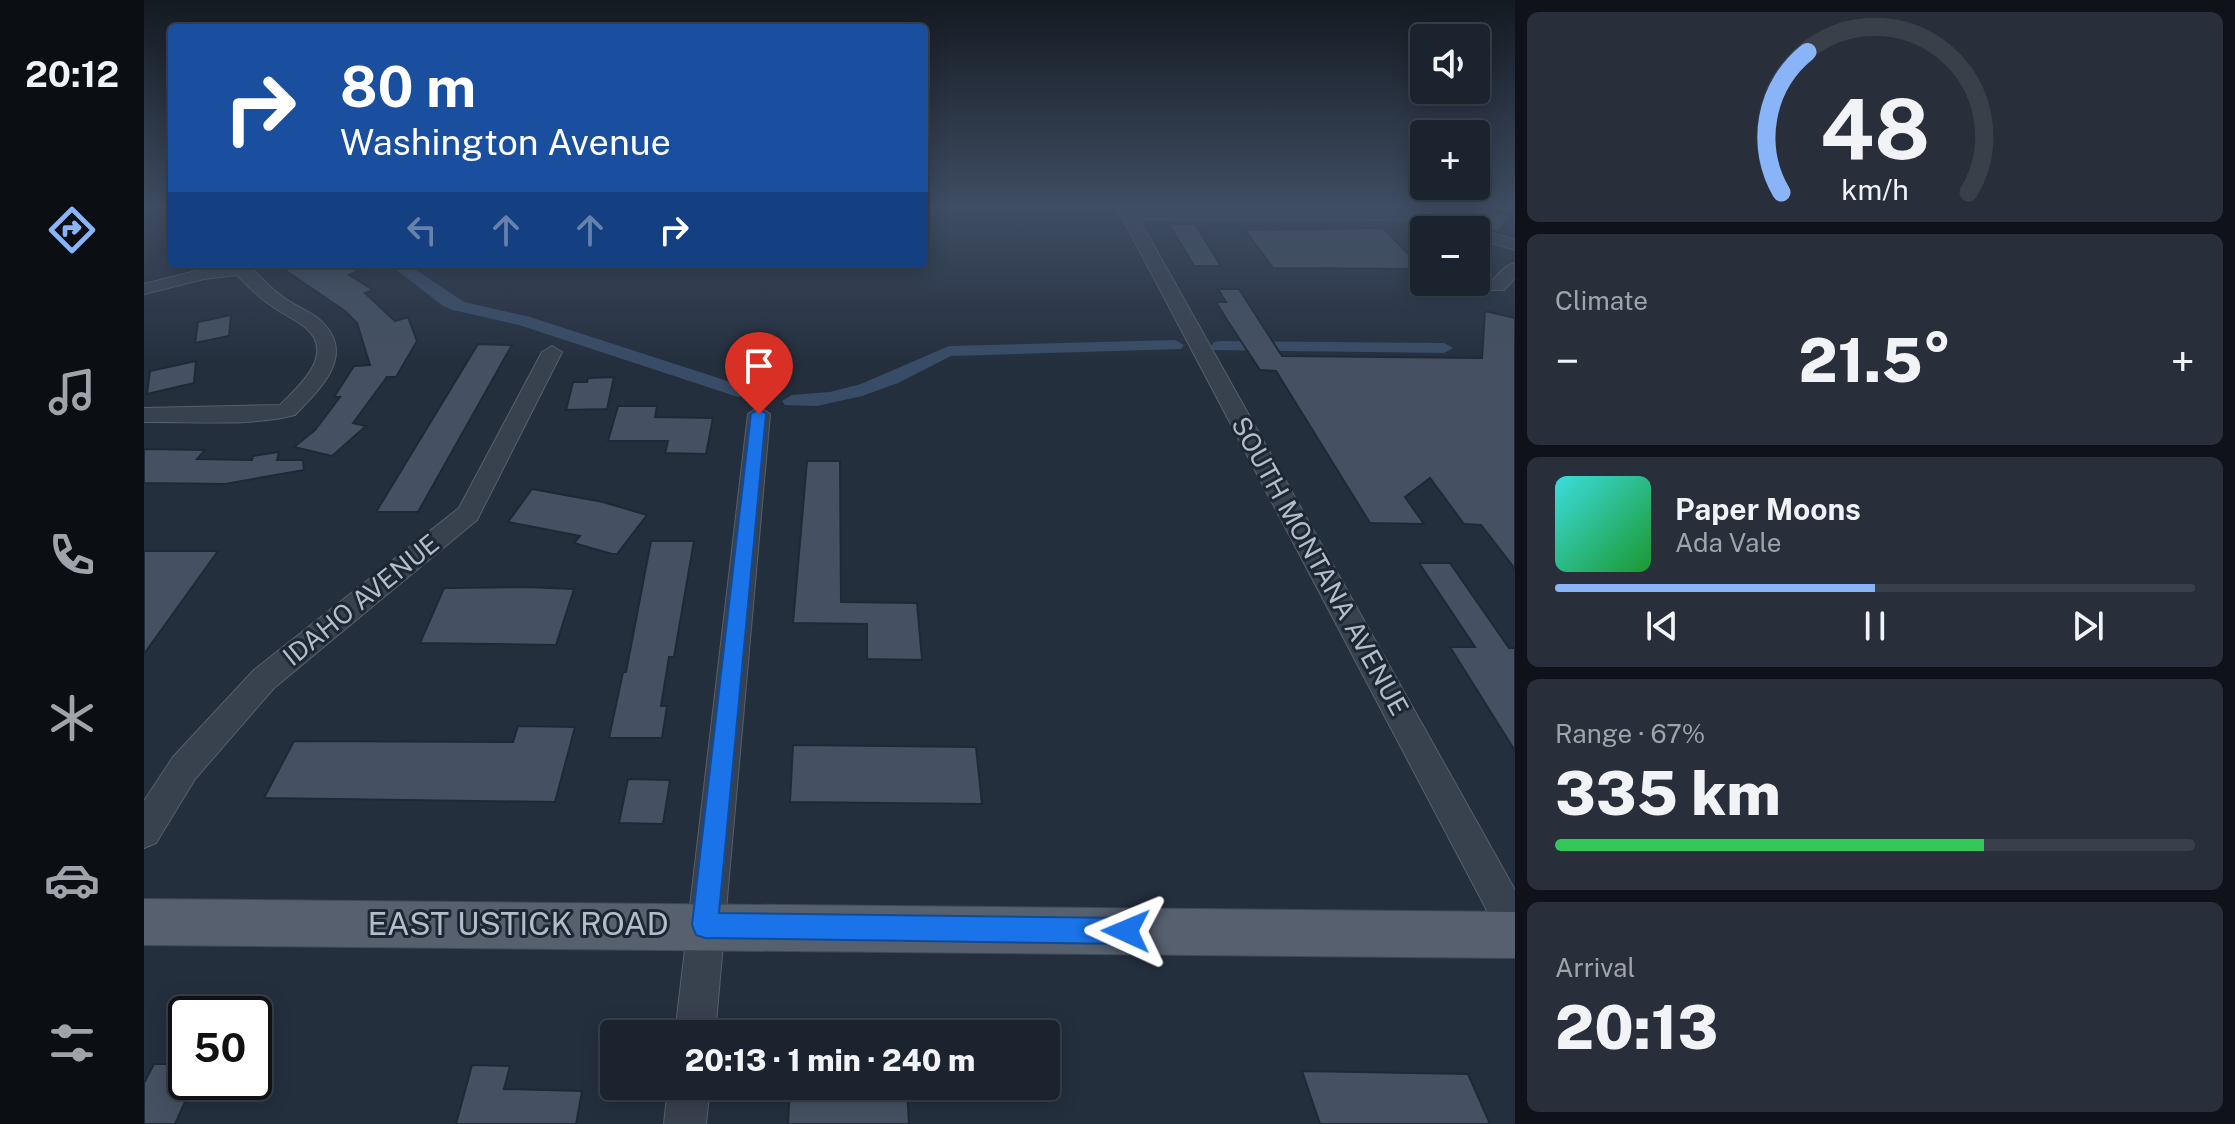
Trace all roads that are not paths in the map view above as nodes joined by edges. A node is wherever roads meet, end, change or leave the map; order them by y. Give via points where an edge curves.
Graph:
1 (1152, 258) edge
2 (237, 268) edge
3 (244, 268) edge
4 (1515, 268) edge
5 (1498, 286) dead end
6 (144, 289) edge
7 (552, 352) dead end
8 (759, 414) dead end
9 (144, 415) edge
10 (144, 831) edge
11 (144, 922) edge
12 (705, 925) junction
13 (1515, 926) edge
14 (1515, 935) edge
15 (696, 1020) edge
16 (688, 1100) edge
17 (685, 1124) edge

1 - 13 street, SOUTH MONTANA AVENUE
2 - 6 street
3 - 9 street via 326,341 319,378 287,410
4 - 5 street
7 - 10 street, IDAHO AVENUE via 468,514 264,679 184,768
8 - 12 street
11 - 12 main road, EAST USTICK ROAD
12 - 14 main road, EAST USTICK ROAD
12 - 15 street
16 - 17 street

